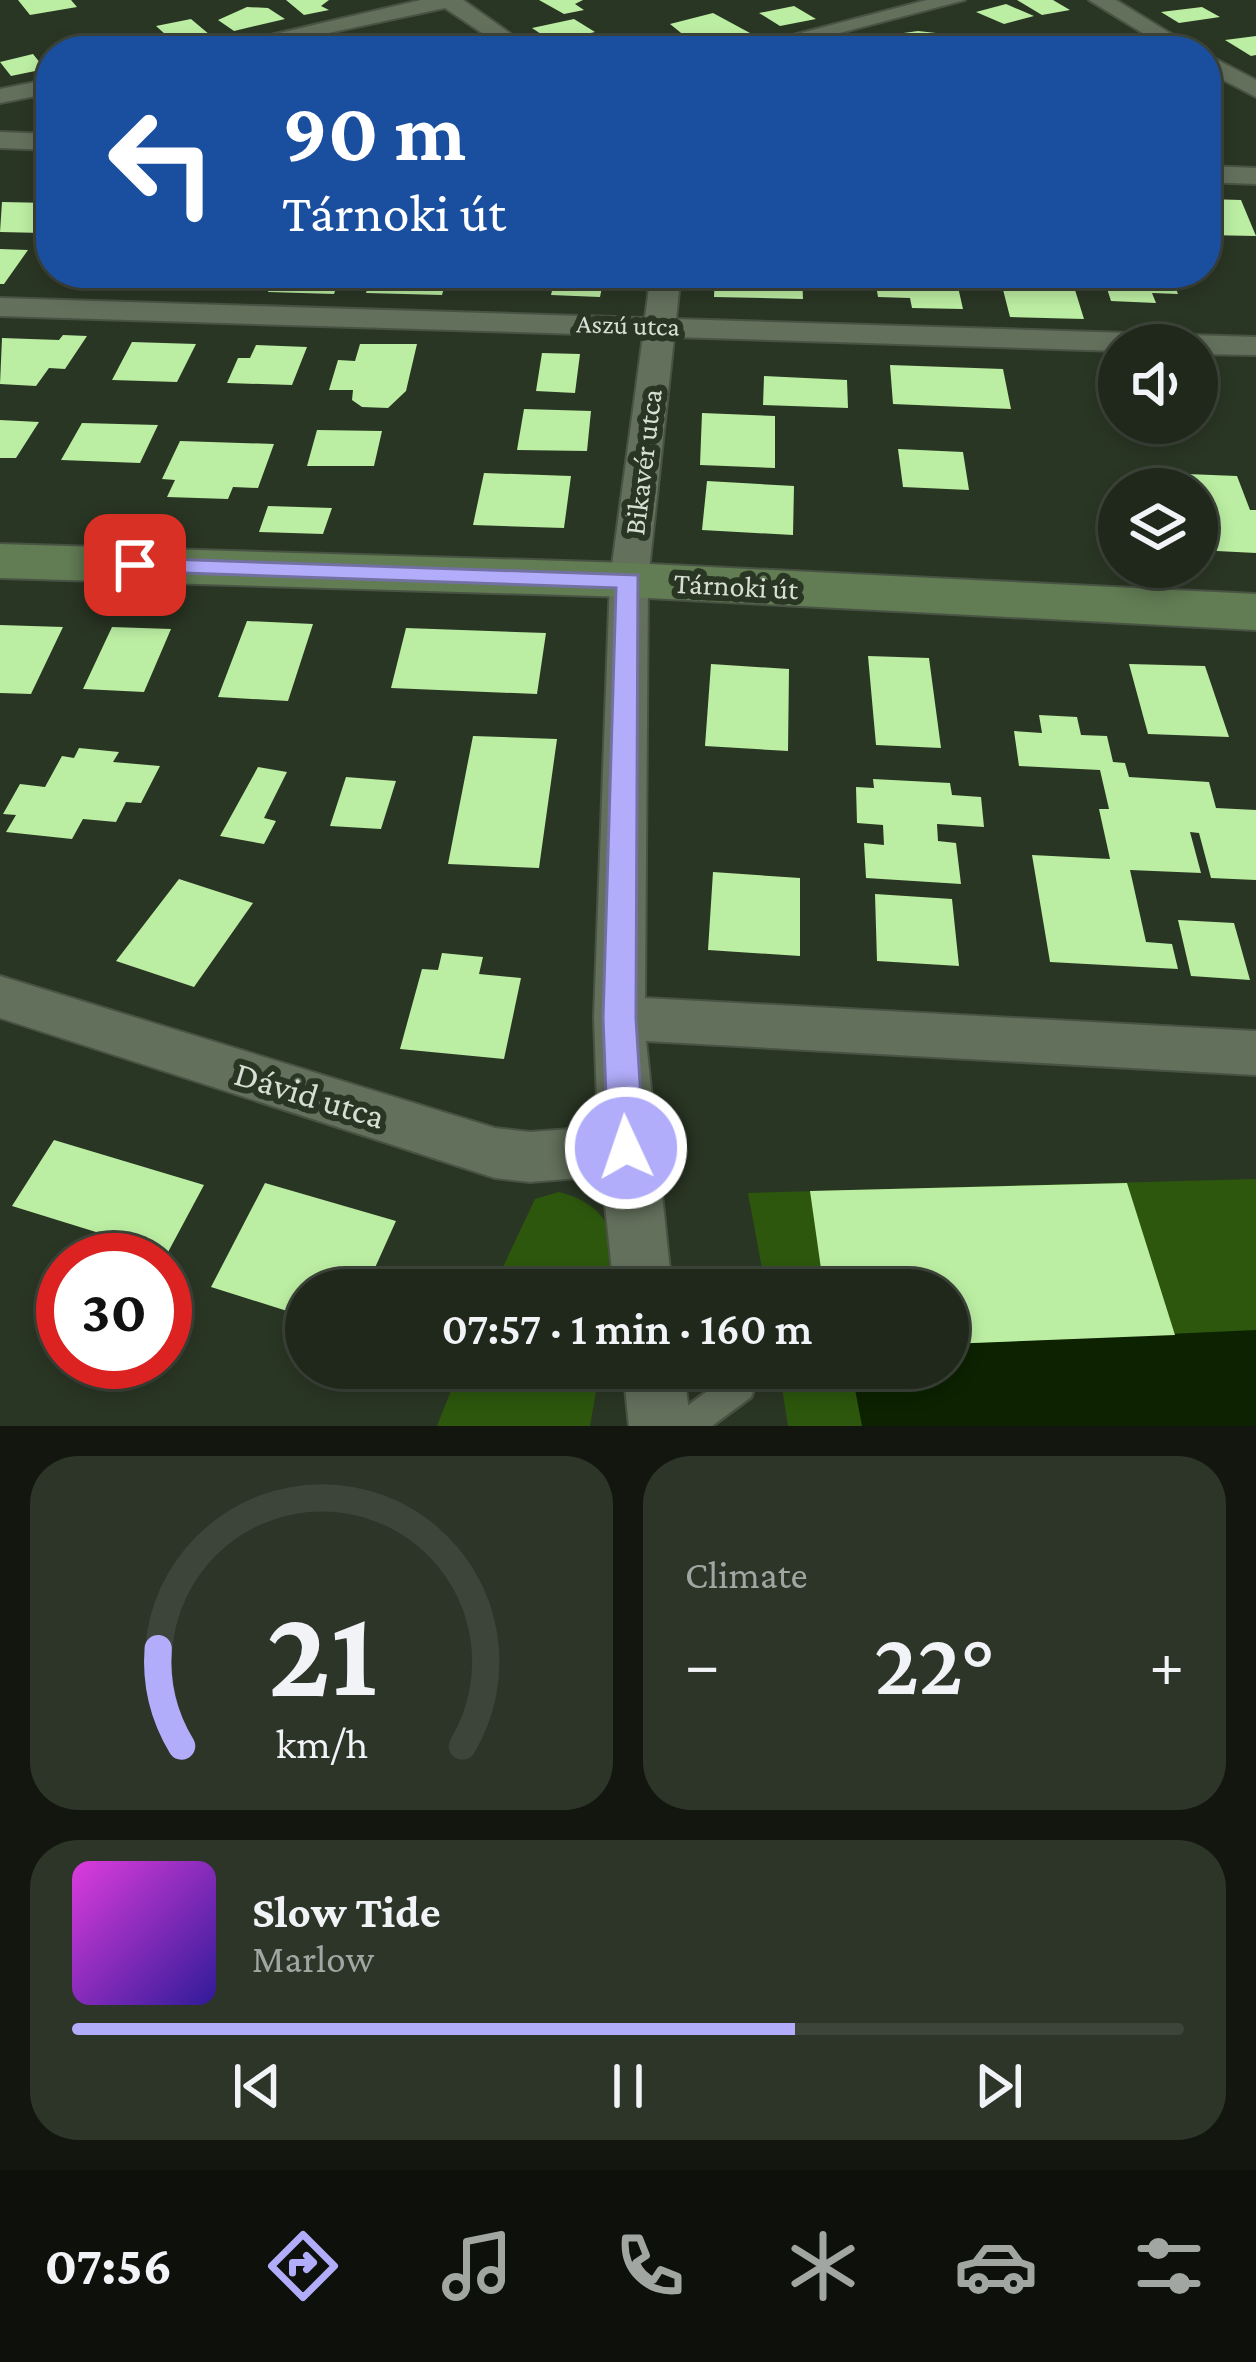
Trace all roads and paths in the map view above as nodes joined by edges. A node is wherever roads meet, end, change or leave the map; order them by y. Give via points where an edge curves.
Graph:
1 (449, 0) edge
2 (954, 0) edge
3 (1100, 0) edge
4 (845, 27) junction
5 (282, 36) edge
6 (502, 36) edge
7 (807, 36) edge
8 (857, 36) edge
9 (1162, 36) edge
10 (1244, 74) edge
11 (36, 89) edge
12 (1256, 90) edge
13 (0, 96) edge
14 (0, 140) edge
15 (36, 141) edge
16 (1221, 175) edge
17 (1256, 176) edge
18 (664, 288) edge
19 (0, 307) edge
20 (660, 326) junction
21 (1256, 346) edge
22 (0, 561) edge
23 (629, 580) junction
24 (1256, 612) edge
25 (0, 997) edge
26 (619, 1018) junction
27 (1256, 1053) edge
28 (626, 1148) junction
29 (640, 1269) edge
30 (656, 1389) edge
31 (736, 1389) edge
32 (660, 1426) edge
33 (686, 1426) edge

1 - 5 street
1 - 6 street
2 - 4 street
3 - 9 street
4 - 7 street
4 - 8 street
10 - 12 street
11 - 13 street
14 - 15 street
16 - 17 street
18 - 20 street, Bikavér utca
19 - 20 street, Aszú utca
20 - 21 street, Aszú utca
20 - 23 street, Bikavér utca
22 - 23 street, Tárnoki út
23 - 24 street, Tárnoki út
23 - 26 street, Bikavér utca
25 - 28 street, Dávid utca via 495,1153
26 - 27 street
26 - 28 street, Bikavér utca
28 - 29 street, Bikavér utca
30 - 32 street
31 - 33 lane

